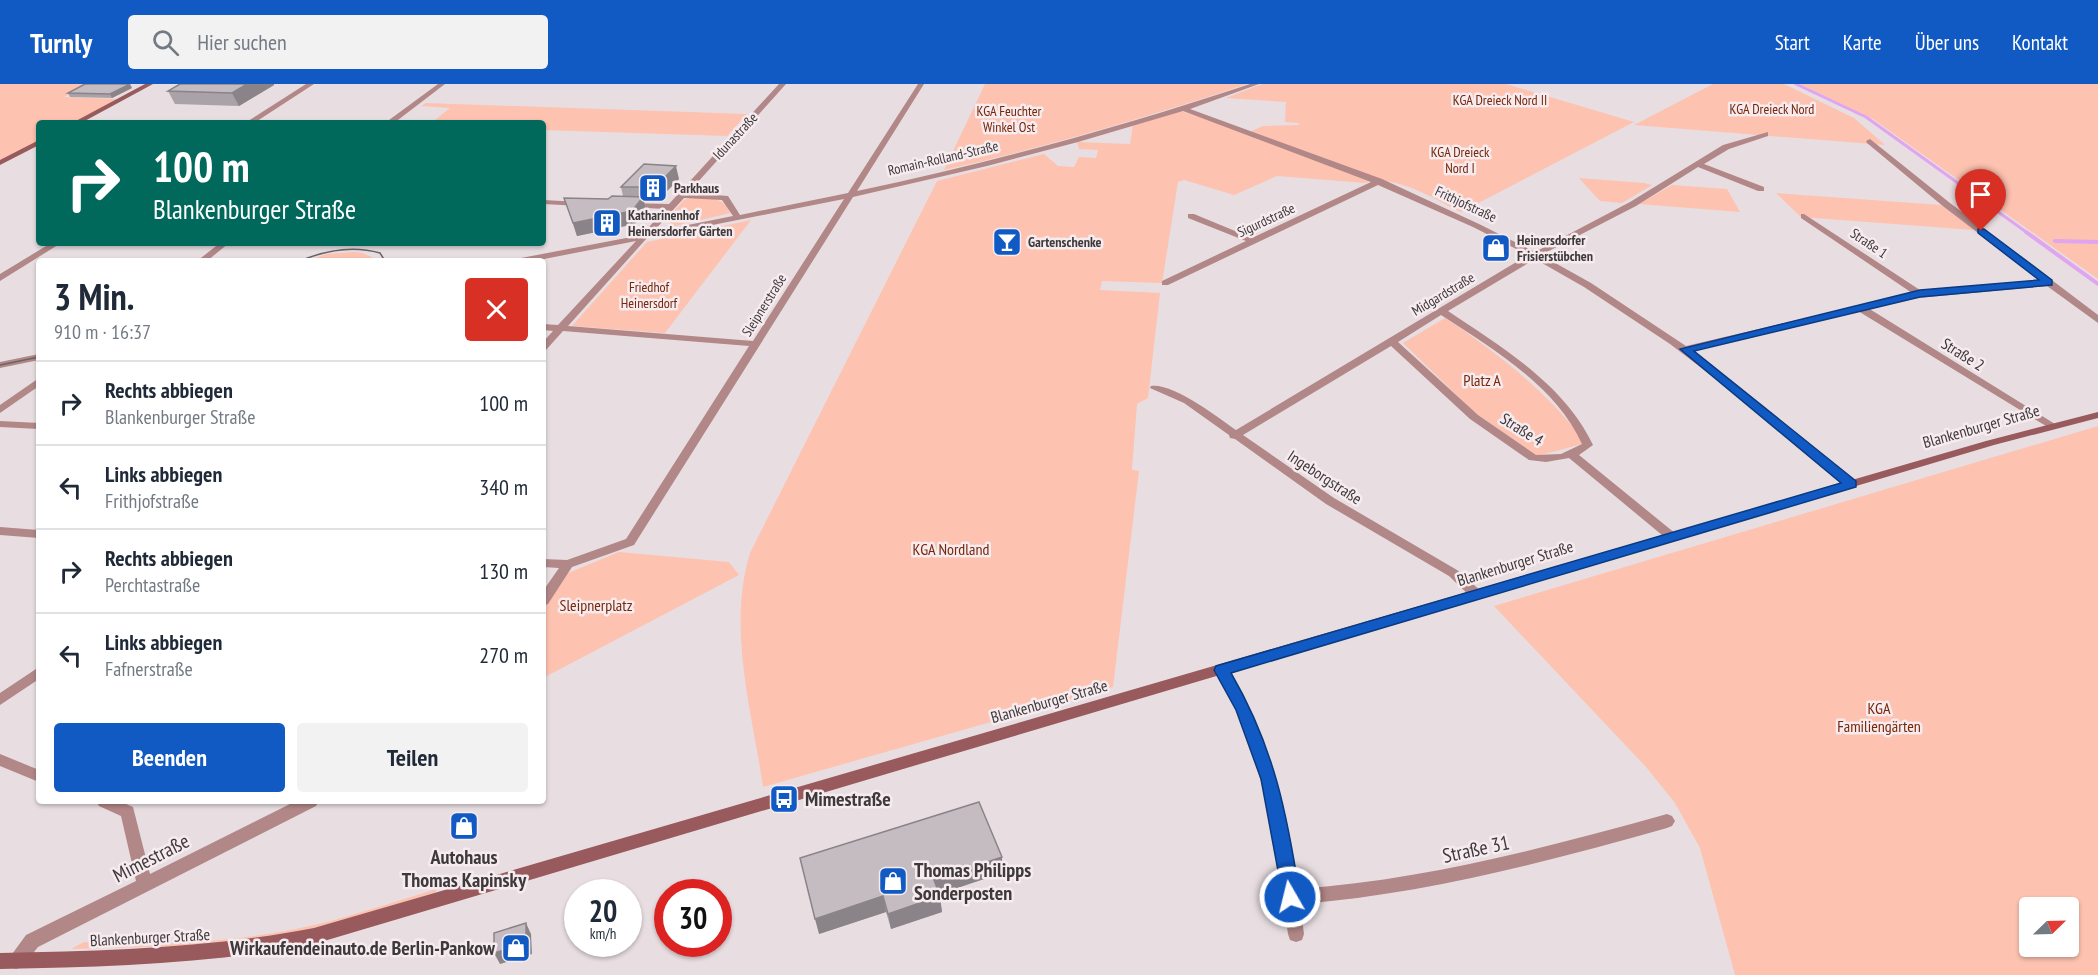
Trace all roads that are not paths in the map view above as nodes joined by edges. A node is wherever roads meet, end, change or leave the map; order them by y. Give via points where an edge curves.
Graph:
1 (150, 84) edge
2 (311, 84) edge
3 (442, 84) edge
4 (783, 84) edge
5 (921, 84) edge
6 (1256, 84) edge
7 (1184, 109) junction
8 (82, 120) edge
9 (254, 120) edge
10 (393, 120) edge
11 (1766, 134) dead end
12 (1870, 141) dead end
13 (36, 144) edge
14 (0, 163) edge
15 (1697, 164) junction
16 (1379, 181) junction
17 (1761, 189) dead end
18 (853, 193) junction
19 (681, 195) junction
20 (546, 202) edge
21 (587, 204) edge
22 (620, 205) edge
23 (671, 207) junction
24 (737, 216) junction
25 (1191, 216) dead end
26 (1804, 216) dead end
27 (647, 235) junction
28 (1252, 241) junction
29 (52, 246) edge
30 (221, 246) edge
31 (1535, 255) junction
32 (205, 258) edge
33 (536, 258) edge
34 (0, 278) edge
35 (1165, 283) dead end
36 (2049, 283) junction
37 (1920, 294) junction
38 (1859, 307) junction
39 (1441, 311) junction
40 (2098, 320) edge
41 (546, 327) edge
42 (561, 329) junction
43 (1391, 342) junction
44 (757, 344) junction
45 (546, 345) edge
46 (1686, 349) junction
47 (36, 358) edge
48 (0, 365) edge
49 (36, 383) edge
50 (1155, 388) dead end
51 (0, 410) edge
52 (2098, 415) edge
53 (0, 424) edge
54 (36, 426) edge
55 (2051, 426) junction
56 (1234, 436) junction
57 (1570, 453) junction
58 (1851, 484) junction
59 (0, 531) edge
60 (36, 534) edge
61 (1672, 537) junction
62 (546, 563) edge
63 (568, 564) junction
64 (1476, 595) junction
65 (546, 597) edge
66 (1221, 670) junction
67 (36, 674) edge
68 (0, 700) edge
69 (0, 760) edge
70 (36, 775) edge
71 (114, 804) edge
72 (305, 804) edge
73 (1667, 821) dead end
74 (145, 885) junction
75 (1290, 897) junction
76 (1296, 934) dead end
77 (8, 961) edge

1 - 8 main road
2 - 9 street
3 - 10 street
4 - 19 street, Idunastraße
5 - 18 street, Sleipnerstraße
6 - 7 street, Romain-Rolland-Straße
7 - 16 street, Frithjofstraße
7 - 18 street, Romain-Rolland-Straße via 996,161
11 - 15 street, Midgardstraße via 1726,147
12 - 36 street
13 - 14 main road
15 - 17 street
15 - 31 street, Midgardstraße via 1633,204
16 - 28 street, Sigurdstraße
16 - 31 street, Frithjofstraße via 1458,215
18 - 24 street, Romain-Rolland-Straße
18 - 44 street, Sleipnerstraße
19 - 23 street, Idunastraße
19 - 24 street via 725,198
20 - 21 street
22 - 23 street
23 - 27 street, Idunastraße
24 - 27 street, Romain-Rolland-Straße
25 - 28 street
26 - 37 street, Straße 1
27 - 33 street, Romain-Rolland-Straße
27 - 42 street, Idunastraße
28 - 35 street, Sigurdstraße
29 - 34 street
30 - 32 street
31 - 39 street, Midgardstraße
31 - 46 street, Frithjofstraße
36 - 37 street
36 - 40 street
37 - 38 street
38 - 46 street
38 - 55 street, Straße 2
39 - 43 street, Midgardstraße
39 - 57 street via 1503,353 1563,406 1585,432 1588,445
41 - 42 street
42 - 44 street
42 - 45 street, Idunastraße
43 - 56 street, Midgardstraße
43 - 57 street, Straße 4 via 1443,391 1527,455 1540,460
44 - 63 street, Sleipnerstraße via 630,542
46 - 58 street, Frithjofstraße
47 - 48 street
49 - 51 street
50 - 56 street, Ingeborgstraße via 1188,401
52 - 55 main road, Blankenburger Straße
53 - 54 street
55 - 58 main road, Blankenburger Straße
56 - 64 street, Ingeborgstraße via 1351,514 1445,568
57 - 61 street
58 - 61 main road, Blankenburger Straße
59 - 60 street
61 - 64 main road, Blankenburger Straße
62 - 63 street
63 - 65 street
64 - 66 main road, Blankenburger Straße
66 - 75 street via 1244,709 1270,779
66 - 77 main road, Blankenburger Straße via 314,936 207,954
67 - 68 street
69 - 70 street
71 - 74 street via 128,812
72 - 74 street, Mimestraße
73 - 75 street, Straße 31 via 1497,868
74 - 77 street, Mimestraße via 32,941
75 - 76 street

